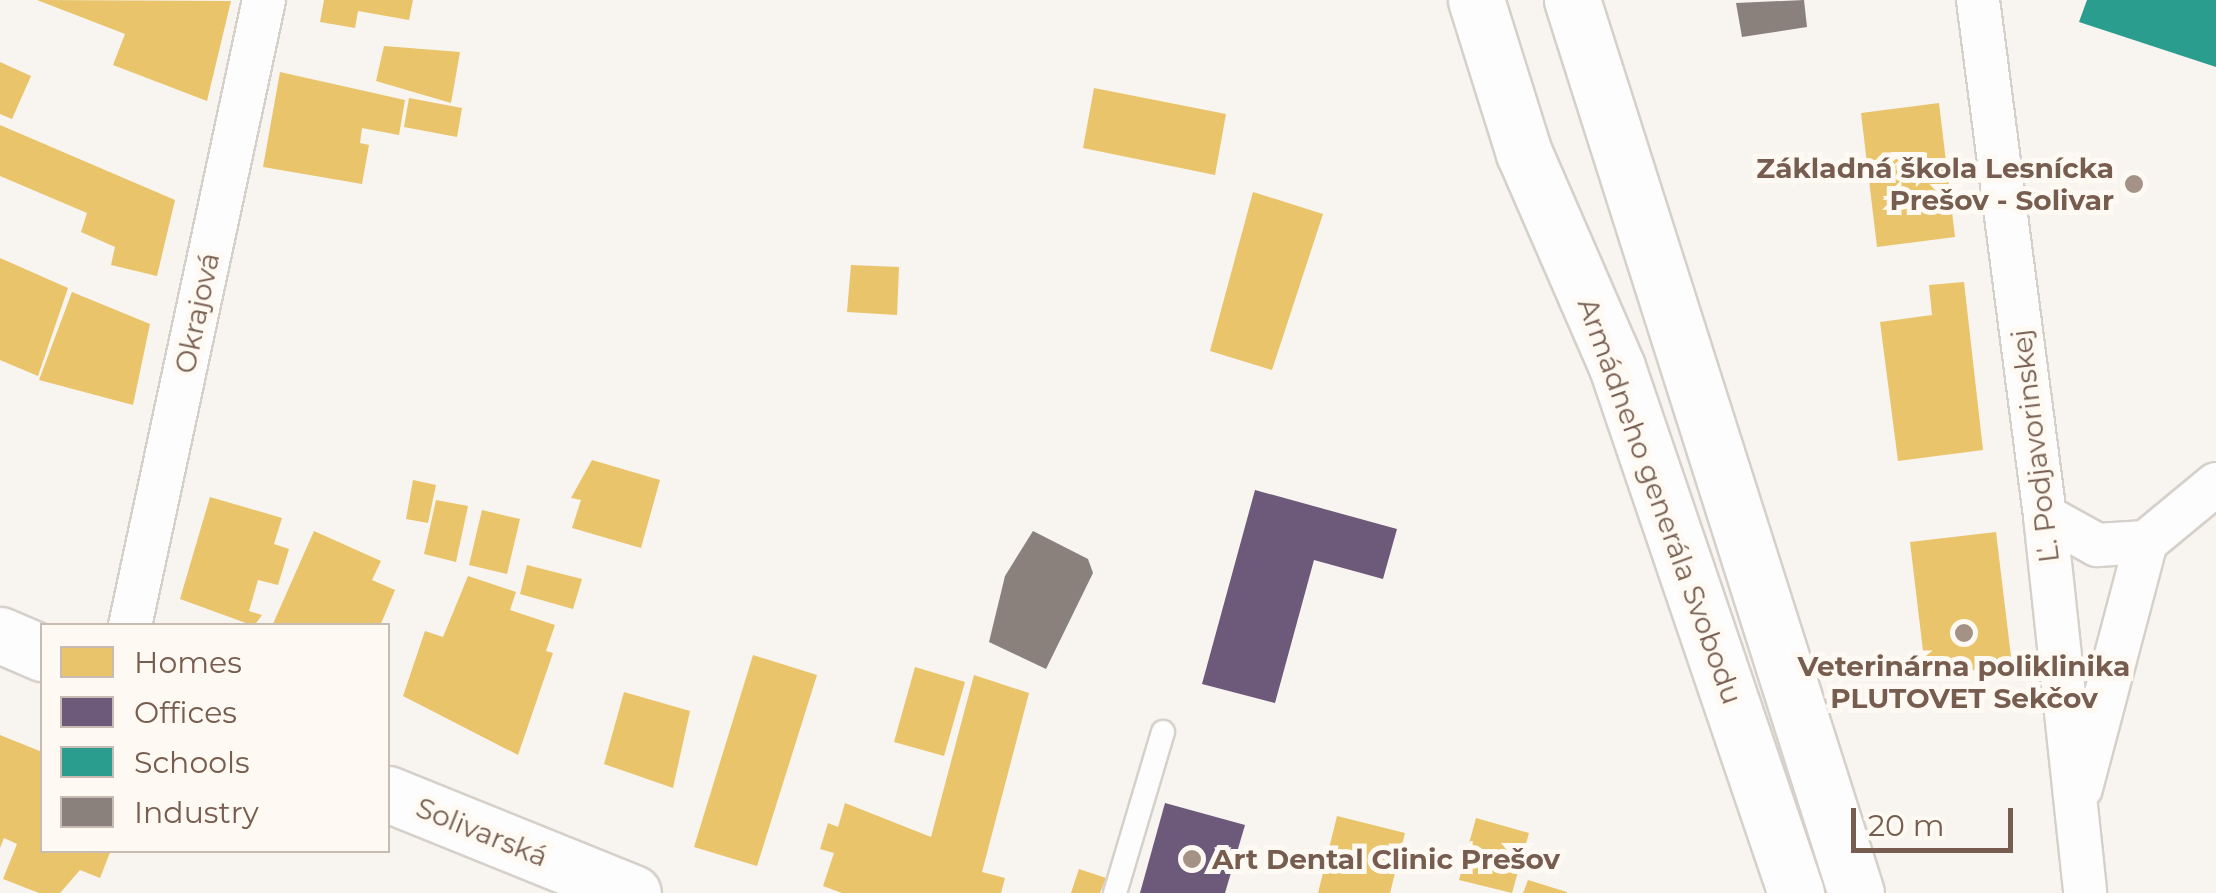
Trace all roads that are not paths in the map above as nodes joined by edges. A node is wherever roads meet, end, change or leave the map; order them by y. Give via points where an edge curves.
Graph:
1 (264, 0) edge
2 (1476, 0) edge
3 (1572, 0) edge
4 (1978, 0) edge
5 (2216, 484) edge
6 (2045, 516) junction
7 (2146, 542) junction
8 (131, 623) edge
9 (0, 634) edge
10 (40, 652) edge
11 (1163, 732) dead end
12 (390, 795) edge
13 (2074, 816) junction
14 (1790, 885) edge
15 (633, 893) edge
16 (1115, 893) edge
17 (1856, 893) edge
18 (2085, 893) edge

1 - 8 street, Okrajová
2 - 14 street, Armádneho generála Svobodu via 1524,154 1617,367
3 - 17 street
4 - 6 street, Ľ. Podjavorinskej
5 - 7 street
6 - 7 street via 2097,545
6 - 13 street, Ľ. Podjavorinskej
7 - 13 street
9 - 10 street
11 - 16 lane
12 - 15 street, Solivarská
13 - 18 street, Ľ. Podjavorinskej

